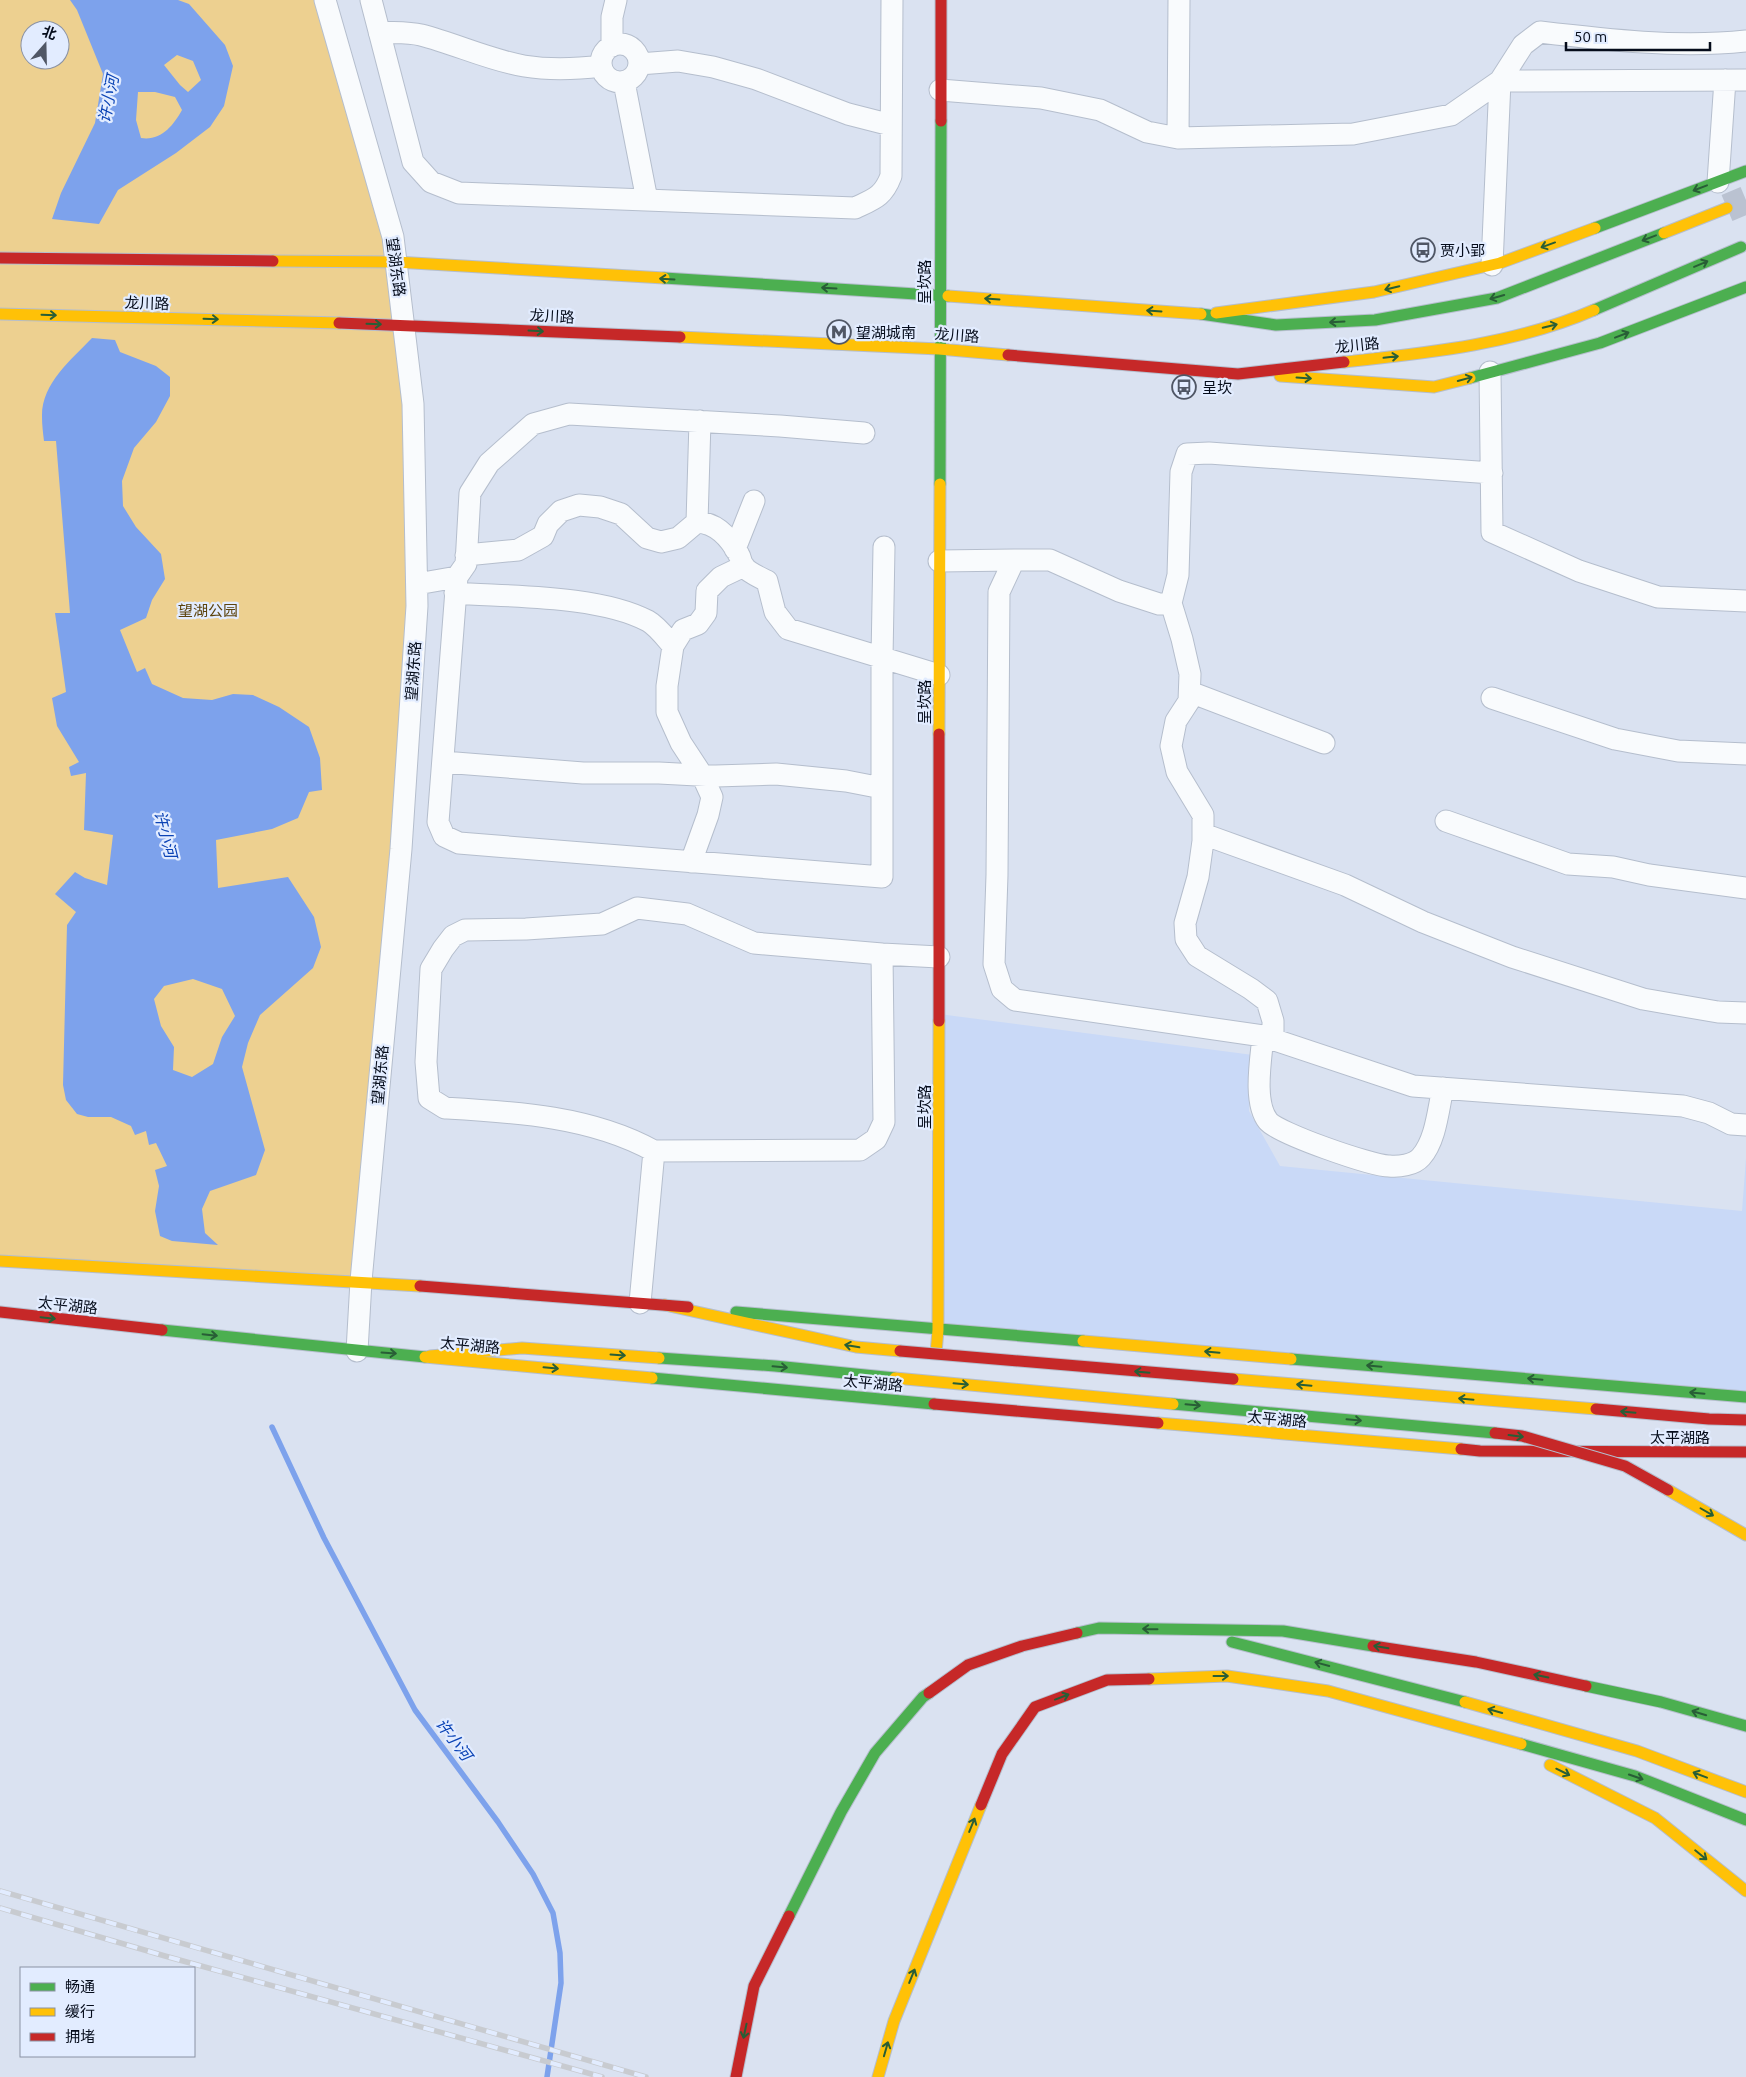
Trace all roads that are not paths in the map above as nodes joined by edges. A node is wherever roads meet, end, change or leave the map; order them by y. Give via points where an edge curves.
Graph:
1 (325, 0) edge
2 (371, 0) edge
3 (616, 0) edge
4 (892, 0) edge
5 (941, 0) edge
6 (1179, 0) edge
7 (379, 32) junction
8 (1746, 41) edge
9 (612, 46) junction
10 (639, 64) junction
11 (601, 66) junction
12 (1725, 80) junction
13 (1746, 80) edge
14 (1500, 81) junction
15 (624, 82) junction
16 (940, 90) junction
17 (891, 125) junction
18 (1178, 138) junction
19 (1746, 171) edge
20 (1718, 182) junction
21 (647, 200) junction
22 (1727, 208) tunnel mouth
23 (1741, 247) dead end
24 (0, 258) edge
25 (396, 262) junction
26 (1492, 265) junction
27 (1746, 287) edge
28 (939, 295) junction
29 (0, 314) edge
30 (1202, 314) junction
31 (404, 324) junction
32 (940, 349) junction
33 (1490, 372) junction
34 (1238, 374) junction
35 (700, 421) junction
36 (864, 432) dead end
37 (1492, 473) junction
38 (754, 501) dead end
39 (697, 522) junction
40 (884, 547) dead end
41 (466, 556) junction
42 (739, 557) junction
43 (1014, 560) junction
44 (939, 562) junction
45 (417, 584) junction
46 (456, 585) junction
47 (1746, 601) edge
48 (1171, 603) junction
49 (673, 646) junction
50 (882, 658) junction
51 (939, 675) junction
52 (1190, 692) junction
53 (1492, 698) dead end
54 (1324, 743) dead end
55 (1746, 754) edge
56 (443, 762) junction
57 (702, 775) junction
58 (882, 788) junction
59 (1446, 821) dead end
60 (1202, 834) junction
61 (691, 862) junction
62 (1746, 888) edge
63 (882, 954) junction
64 (939, 957) junction
65 (1746, 1013) edge
66 (1268, 1038) junction
67 (1444, 1088) junction
68 (1746, 1125) edge
69 (654, 1150) junction
70 (0, 1261) edge
71 (361, 1281) junction
72 (640, 1303) junction
73 (665, 1305) junction
74 (0, 1312) edge
75 (938, 1330) junction
76 (357, 1351) junction
77 (430, 1356) junction
78 (1746, 1397) edge
79 (931, 1404) junction
80 (1746, 1420) edge
81 (1746, 1452) edge
82 (1746, 1535) edge
83 (1168, 1629) junction
84 (1746, 1726) edge
85 (1488, 1734) junction
86 (1746, 1792) edge
87 (1746, 1820) edge
88 (1746, 1891) edge
89 (736, 2077) edge
90 (878, 2077) edge

1 - 25 street, 望湖东路 via 393,237
2 - 7 street
3 - 9 street
4 - 17 street
5 - 16 main road, 呈坎路
6 - 18 street
7 - 11 street via 419,34 525,66
7 - 21 street via 413,162 431,182 459,193
8 - 14 street via 1709,45 1540,32 1523,45
9 - 10 street via 631,47
9 - 11 street via 603,54
10 - 15 street via 635,76
10 - 17 street via 678,61 713,67 756,79 848,114
11 - 15 street via 607,77
12 - 13 street
12 - 14 street
12 - 20 street
14 - 18 street via 1451,115 1353,134
14 - 26 street
15 - 21 street
16 - 18 street via 1041,98 1100,110 1147,132
16 - 28 main road, 呈坎路
17 - 21 street via 891,176 886,190 855,208
19 - 20 main road
20 -> 26 main road
22 -> 30 main road, 龙川路 via 1497,298 1375,320 1276,325
34 -> 23 main road, 龙川路 via 1452,350 1567,322
24 - 25 main road, 龙川路
28 -> 25 main road, 龙川路
25 - 31 street, 望湖东路
26 -> 30 main road via 1374,292
33 -> 27 main road via 1600,343
30 -> 28 main road, 龙川路
28 - 32 main road, 呈坎路
29 -> 31 main road, 龙川路
31 -> 32 main road, 龙川路
31 - 45 street, 望湖东路 via 413,404
32 - 34 main road, 龙川路
32 - 44 main road, 呈坎路
34 -> 33 main road via 1434,387
33 - 37 street
35 - 36 street
35 - 39 street
35 - 41 street via 568,414 533,424 488,464 470,493
37 - 47 street via 1492,532 1579,571 1658,597
37 - 48 street via 1187,454 1181,472 1178,575
38 - 42 street
39 - 41 street via 678,538 661,542 647,538 621,514 579,505 561,511 548,524 543,536 518,550
39 - 42 street via 716,527
40 - 50 street
41 - 46 street via 466,564
42 - 49 street via 707,591 706,613 698,624 683,630
42 - 50 street via 767,581 775,612 788,629
43 - 44 street
43 - 48 street via 1050,560 1119,591 1159,604
43 - 66 street via 999,592 994,964 1002,989 1015,1000
44 - 51 main road, 呈坎路
45 - 46 street
45 - 71 street, 望湖东路 via 401,848
46 - 49 street via 615,609 650,622
46 - 56 street
48 - 52 street via 1190,674
49 - 57 street via 667,686 668,712 681,743
50 - 51 street
50 - 58 street
51 - 64 main road, 呈坎路
52 - 54 street
52 - 60 street via 1190,701 1176,722 1171,746 1177,772 1202,815
53 - 55 street via 1615,740 1678,751
56 - 57 street via 583,772
56 - 61 street via 438,822 444,836 459,842
57 - 58 street via 776,774
57 - 61 street via 712,797
58 - 61 street via 882,877
59 - 62 street via 1568,864 1613,867
60 - 65 street via 1345,885 1423,922 1512,957 1643,999 1718,1012
60 - 66 street via 1198,877 1185,923 1186,939 1197,956 1266,1001 1272,1022
63 - 64 street
63 - 69 street via 884,1122 876,1139 860,1150
63 - 69 street via 754,943 687,914 637,908 602,924 465,930 453,936 431,969 426,1062 429,1098 445,1108 564,1120 604,1129
64 - 75 main road, 呈坎路
66 - 67 street via 1412,1086
66 - 67 street via 1259,1103 1268,1122 1291,1135 1387,1166 1406,1165 1420,1158 1430,1141
67 - 68 street via 1683,1106 1709,1112 1731,1124
69 - 72 street
70 - 71 main road
71 - 72 main road
71 - 76 street, 望湖东路
72 - 73 main road
73 - 75 main road
80 -> 73 main road, bridge via 1709,1420 856,1347
74 -> 76 main road, 太平湖路
78 -> 75 main road
75 - 79 main road, 呈坎路
76 -> 77 main road, 太平湖路
77 -> 79 main road, 太平湖路
77 -> 82 main road, bridge via 522,1348 775,1366 1522,1436 1625,1466
79 - 81 main road, 太平湖路 via 1480,1452
84 -> 83 main road via 1661,1702 1476,1662 1284,1631
86 -> 83 main road via 1637,1751 1434,1693 1254,1646
83 -> 89 main road via 1098,1628 1022,1646 968,1665 923,1697 875,1753 841,1812 754,1986
85 -> 87 main road via 1635,1776
85 -> 88 main road via 1655,1818
90 -> 85 main road via 894,2021 1002,1754 1035,1707 1107,1680 1227,1676 1328,1691

